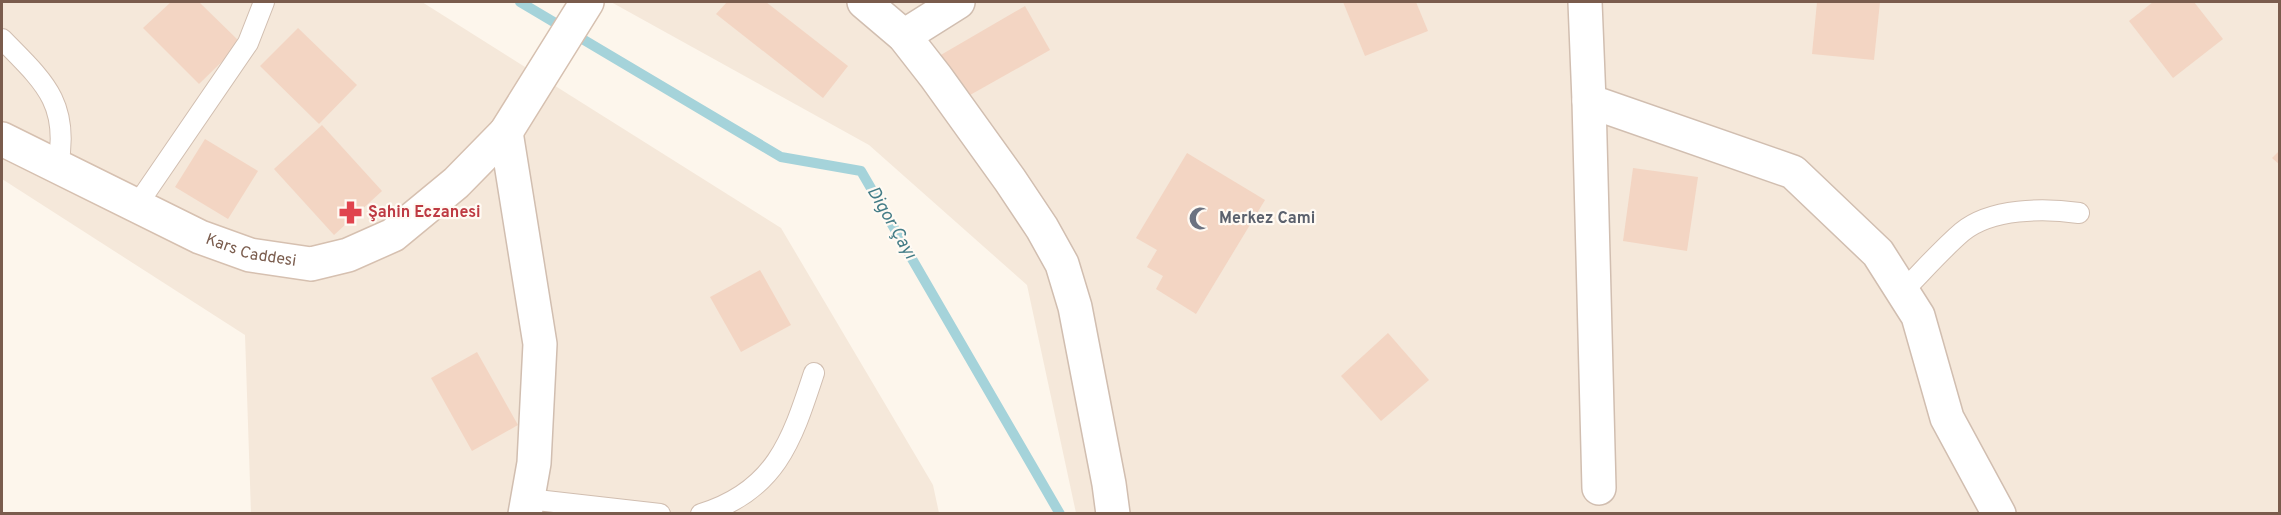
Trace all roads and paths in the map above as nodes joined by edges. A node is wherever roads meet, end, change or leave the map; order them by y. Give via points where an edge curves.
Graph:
1 (264, 2) edge
2 (587, 2) edge
3 (864, 2) edge
4 (958, 2) edge
5 (1585, 2) edge
6 (904, 36) junction
7 (2, 39) edge
8 (1589, 101) junction
9 (506, 132) junction
10 (2, 139) edge
11 (58, 166) junction
12 (137, 205) junction
13 (2079, 213) dead end
14 (1902, 292) junction
15 (814, 373) dead end
16 (1599, 488) dead end
17 (527, 506) edge
18 (660, 513) edge
19 (701, 513) edge
20 (1113, 513) edge
21 (1999, 513) edge

1 - 12 lane via 248,43
2 - 9 street, Kars Caddesi
3 - 6 street
4 - 6 street
5 - 8 street
6 - 20 street via 1010,180 1062,264 1077,318
7 - 11 lane via 39,77 57,109 62,127
8 - 14 street via 1794,172 1878,253
8 - 16 street
9 - 12 street, Kars Caddesi via 456,183 393,235 348,255 311,264 250,255 200,237
9 - 17 street via 540,344 534,463
10 - 11 street, Kars Caddesi
11 - 12 street, Kars Caddesi
13 - 14 lane via 2031,210 1984,220 1964,230
14 - 21 street via 1918,316 1947,418
15 - 19 lane via 796,428 773,466 738,498
17 - 18 lane

